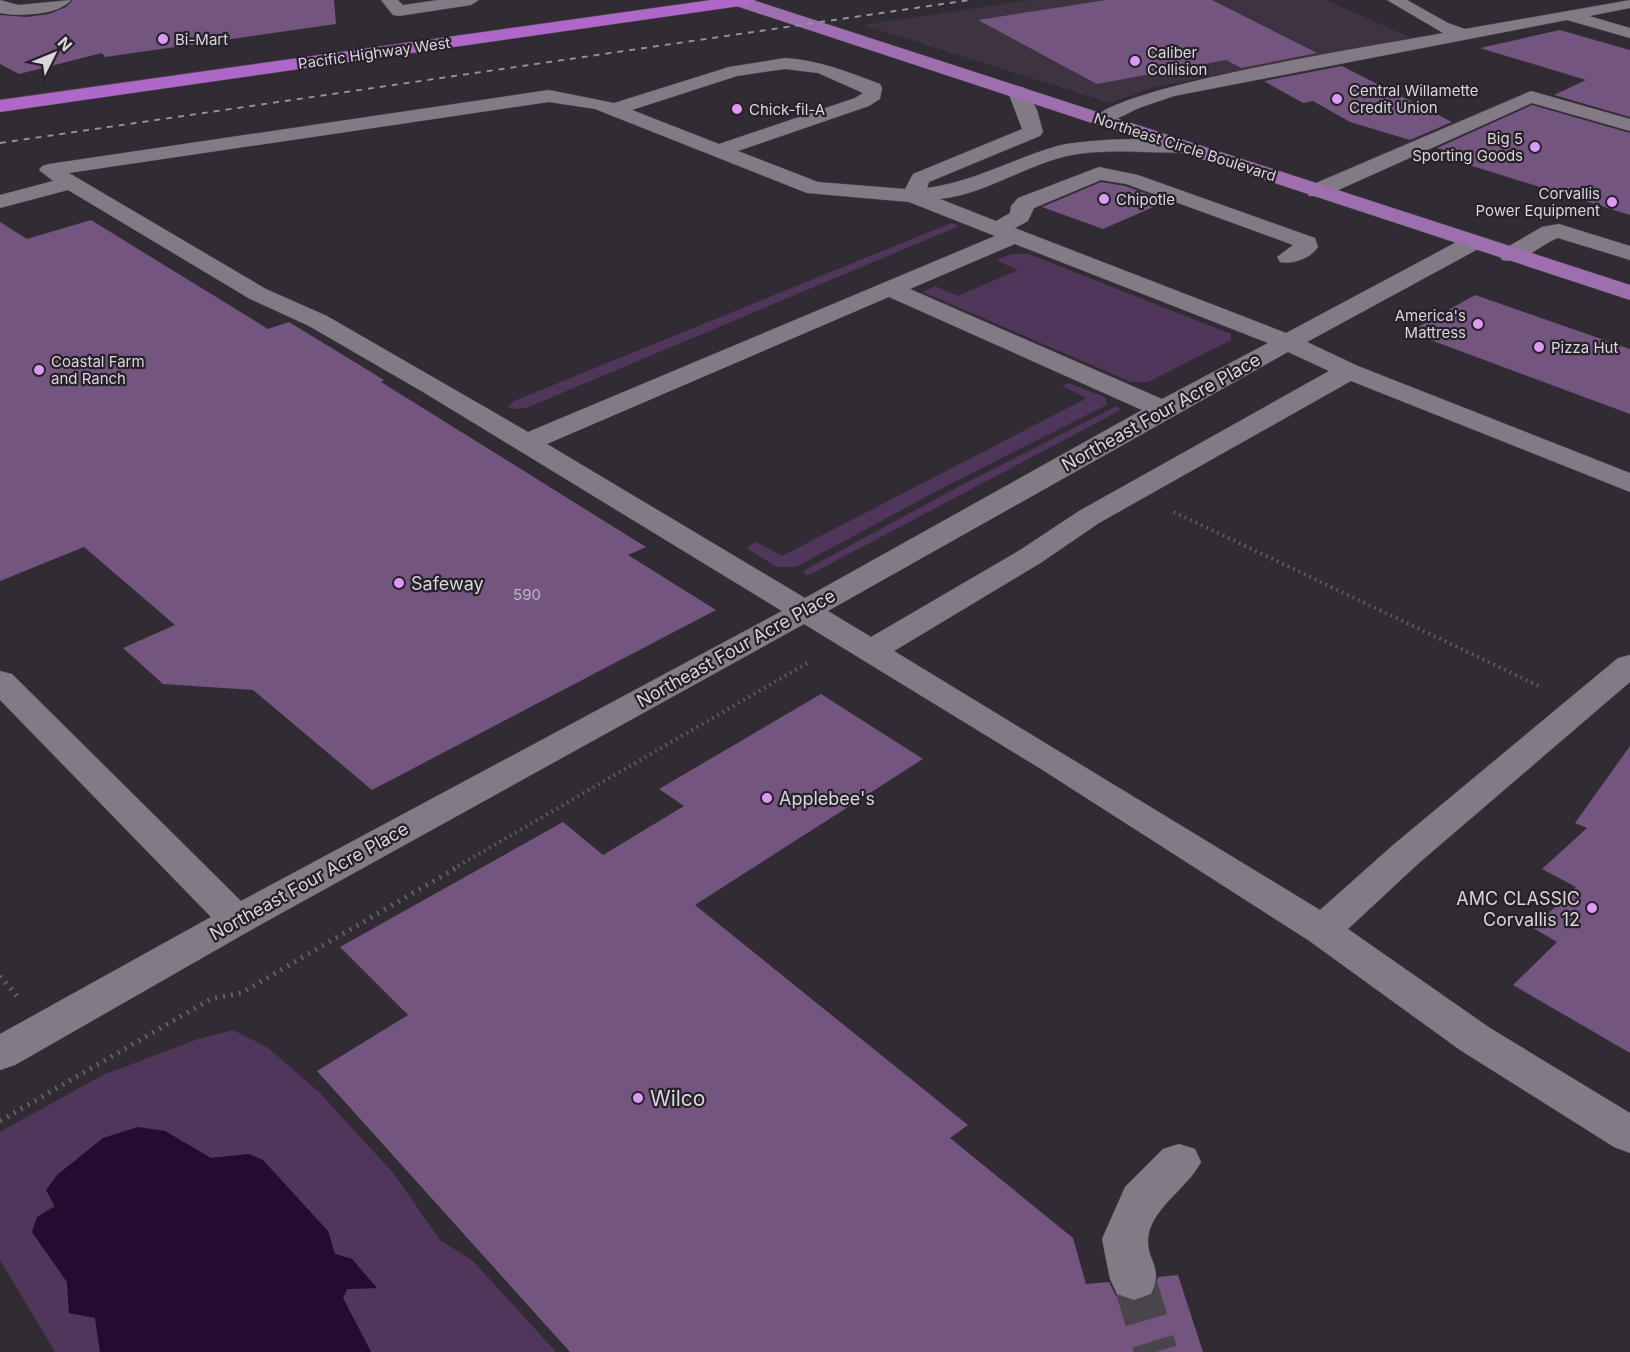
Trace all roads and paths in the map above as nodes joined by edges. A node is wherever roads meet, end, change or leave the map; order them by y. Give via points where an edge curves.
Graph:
1 (63, 0) edge
2 (389, 0) edge
3 (471, 0) edge
4 (741, 0) edge
5 (1395, 0) edge
6 (0, 2) edge
7 (1630, 3) edge
8 (1568, 16) junction
9 (1630, 33) edge
10 (1464, 35) junction
11 (1018, 92) junction
12 (0, 106) edge
13 (623, 114) junction
14 (1102, 120) junction
15 (1630, 125) edge
16 (707, 147) junction
17 (1184, 147) junction
18 (50, 170) junction
19 (20, 175) dead end
20 (70, 183) junction
21 (1317, 191) junction
22 (913, 196) junction
23 (0, 202) edge
24 (1006, 232) junction
25 (1472, 243) junction
26 (1630, 253) edge
27 (1510, 255) junction
28 (1288, 257) dead end
29 (890, 290) junction
30 (1630, 293) edge
31 (1288, 342) junction
32 (1349, 370) junction
33 (1163, 409) junction
34 (526, 443) junction
35 (1630, 483) edge
36 (1132, 492) junction
37 (805, 611) junction
38 (872, 650) junction
39 (809, 662) dead end
40 (1630, 665) edge
41 (0, 681) edge
42 (1541, 688) dead end
43 (237, 920) junction
44 (1322, 930) junction
45 (0, 1053) edge
46 (0, 1121) edge
47 (1630, 1135) edge
48 (1179, 1162) dead end
49 (1134, 1279) tunnel mouth

1 - 6 street via 10,10 3,9
2 - 3 street via 399,11
4 - 11 main road, Northeast Circle Boulevard
4 - 12 highway, Pacific Highway West
5 - 10 street
7 - 8 street
8 - 9 street
8 - 10 street
10 - 14 street via 1170,91
11 - 14 main road, Northeast Circle Boulevard
11 - 22 street via 1033,132 920,178
13 - 16 street
13 - 16 street via 780,72 796,72 847,89 843,95
13 - 16 street via 762,65 808,66 873,88 873,95 862,102
13 - 18 street via 599,104 549,96
14 - 17 main road, Northeast Circle Boulevard
15 - 21 street via 1531,98
16 - 22 street via 815,188
17 - 21 main road, Northeast Circle Boulevard
17 - 22 street via 1061,152 953,191
18 - 19 street
18 - 20 street
20 - 23 street
20 - 34 street via 258,294 373,351
21 - 25 main road, Northeast Circle Boulevard
22 - 24 street
24 - 28 street via 1026,203 1107,173 1307,243 1304,250
24 - 29 street
24 - 31 street
25 - 27 main road, Northeast Circle Boulevard
25 - 31 street, Northeast Four Acre Place
26 - 27 street via 1559,231 1550,232
27 - 30 main road, Northeast Circle Boulevard
29 - 33 street
29 - 34 street
31 - 32 street
31 - 33 street, Northeast Four Acre Place
32 - 35 street
32 - 36 street
33 - 37 street, Northeast Four Acre Place
34 - 37 street
36 - 38 street
36 - 42 path
37 - 38 street
37 - 43 street, Northeast Four Acre Place
38 - 44 street
39 - 46 path via 241,993 211,999
40 - 44 street
41 - 43 street
43 - 45 street, Northeast Four Acre Place
44 - 47 street via 1475,1039
48 - 49 street via 1141,1200 1125,1239

